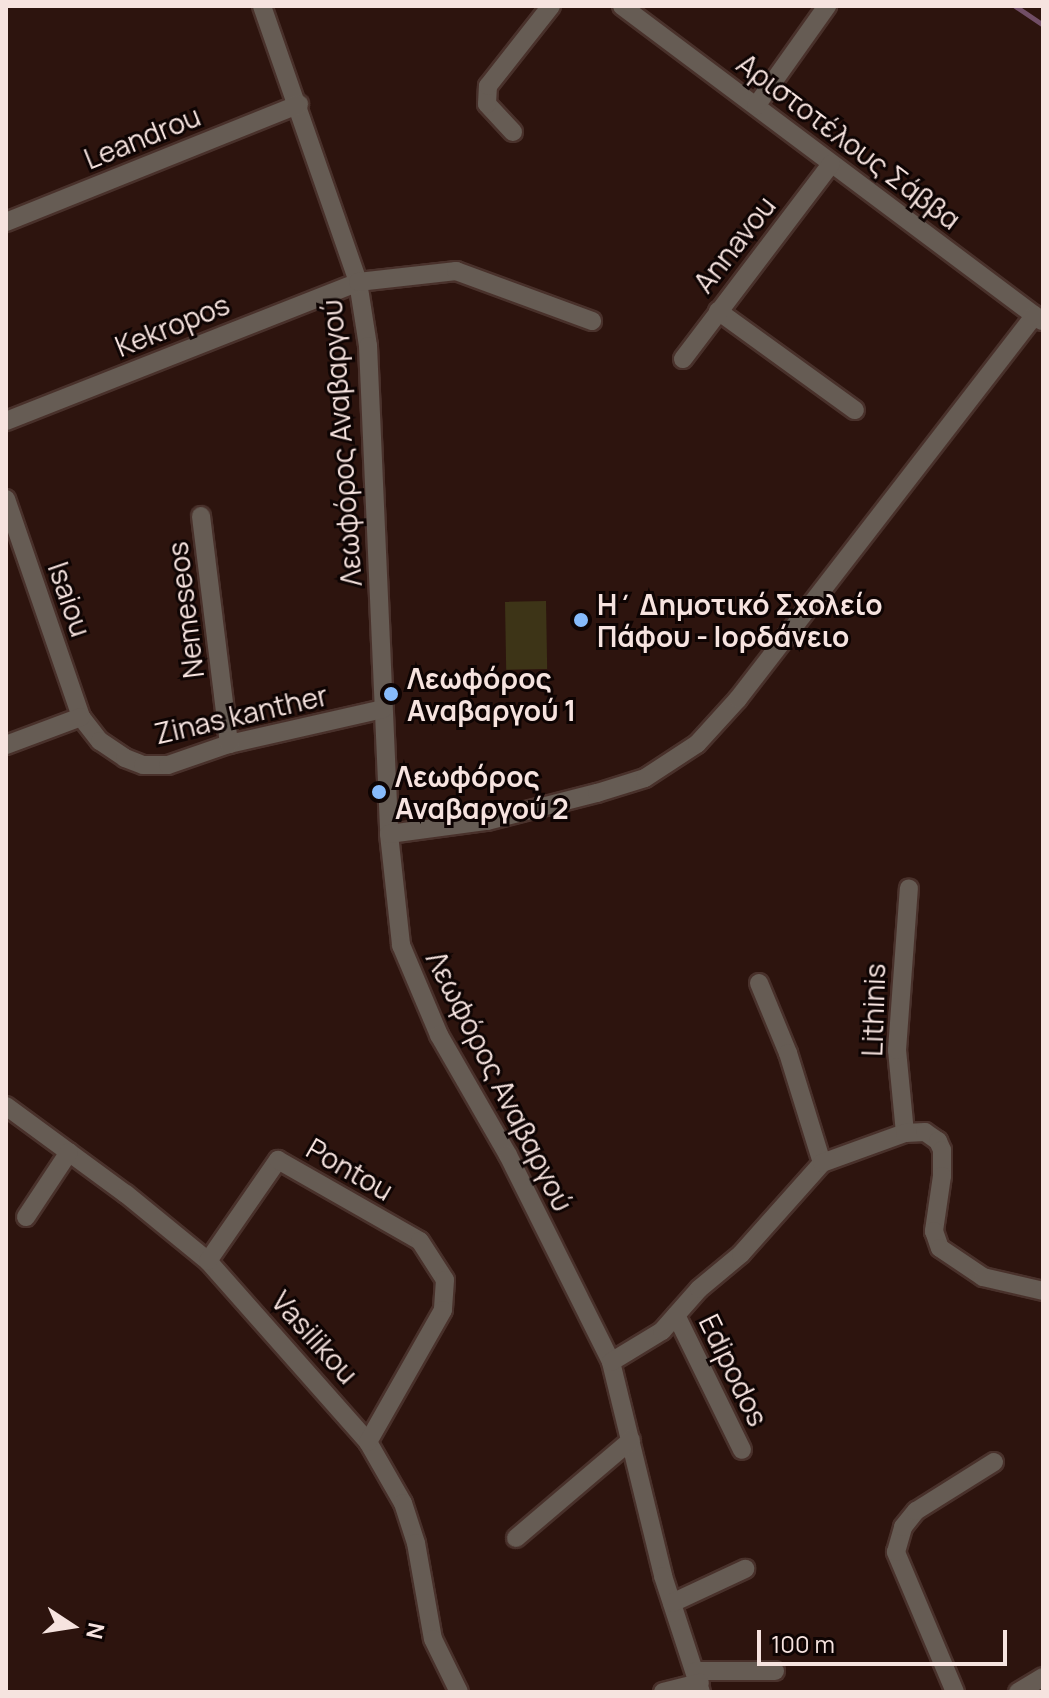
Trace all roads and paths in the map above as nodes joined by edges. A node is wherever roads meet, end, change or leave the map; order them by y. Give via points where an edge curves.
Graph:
1 (262, 6) edge
2 (551, 6) edge
3 (622, 6) edge
4 (827, 6) edge
5 (299, 104) junction
6 (756, 106) junction
7 (513, 132) dead end
8 (831, 164) junction
9 (6, 222) edge
10 (358, 282) junction
11 (718, 311) junction
12 (1039, 319) edge
13 (592, 321) dead end
14 (683, 359) dead end
15 (855, 410) dead end
16 (6, 421) edge
17 (6, 499) edge
18 (201, 516) dead end
19 (383, 709) junction
20 (81, 717) junction
21 (229, 744) junction
22 (6, 745) edge
23 (389, 834) junction
24 (909, 888) dead end
25 (759, 983) dead end
26 (6, 1106) edge
27 (905, 1133) junction
28 (69, 1152) junction
29 (822, 1163) junction
30 (26, 1217) dead end
31 (208, 1261) junction
32 (1043, 1291) edge
33 (676, 1315) junction
34 (611, 1362) junction
35 (631, 1440) junction
36 (368, 1442) junction
37 (742, 1450) dead end
38 (994, 1462) dead end
39 (516, 1538) dead end
40 (745, 1569) dead end
41 (672, 1603) junction
42 (775, 1671) dead end
43 (1043, 1677) edge
44 (699, 1682) edge
45 (459, 1692) edge
46 (663, 1692) edge
47 (955, 1692) edge
48 (1018, 1692) edge

1 - 5 street, Λεωφόρος Αναβαργού
2 - 7 street via 488,86 487,104
3 - 6 street, Αριστοτέλους Σάββα
4 - 6 street
5 - 9 street, Leandrou
5 - 10 street, Λεωφόρος Αναβαργού
6 - 8 street, Αριστοτέλους Σάββα
8 - 11 street, Annavou
8 - 12 street, Αριστοτέλους Σάββα
10 - 13 street, Kekropos via 456,271
10 - 16 street, Kekropos
10 - 19 street, Λεωφόρος Αναβαργού via 373,415
11 - 14 street, Annavou
11 - 15 street
12 - 23 street via 697,744 645,778 597,793 487,821
17 - 20 street, Isaiou
18 - 21 street, Nemeseos
19 - 21 street, Zinas kanther
19 - 23 street, Λεωφόρος Αναβαργού
20 - 21 street, Zinas kanther via 100,741 143,765 184,762
20 - 22 street
23 - 34 street, Λεωφόρος Αναβαργού via 401,945 418,991 508,1155
24 - 27 street, Lithinis via 897,1050
25 - 29 street via 788,1053
26 - 28 street, Vasilikou
27 - 29 street
27 - 32 street via 925,1132 942,1150 934,1231 940,1248 983,1277
28 - 30 street
28 - 31 street, Vasilikou
29 - 33 street via 741,1254
31 - 36 street, Vasilikou
31 - 36 street, Pontou via 278,1160 420,1241 445,1280 443,1310
33 - 34 street via 643,1345
33 - 37 street, Edipodos
34 - 35 street, Λεωφόρος Αναβαργού
35 - 39 street
35 - 41 street, Λεωφόρος Αναβαργού
36 - 45 street, Vasilikou via 403,1503 416,1543 433,1639
38 - 47 street via 916,1511 903,1527 896,1552
40 - 41 street
41 - 44 street, Λεωφόρος Αναβαργού
42 - 44 street
43 - 48 street
44 - 46 street

